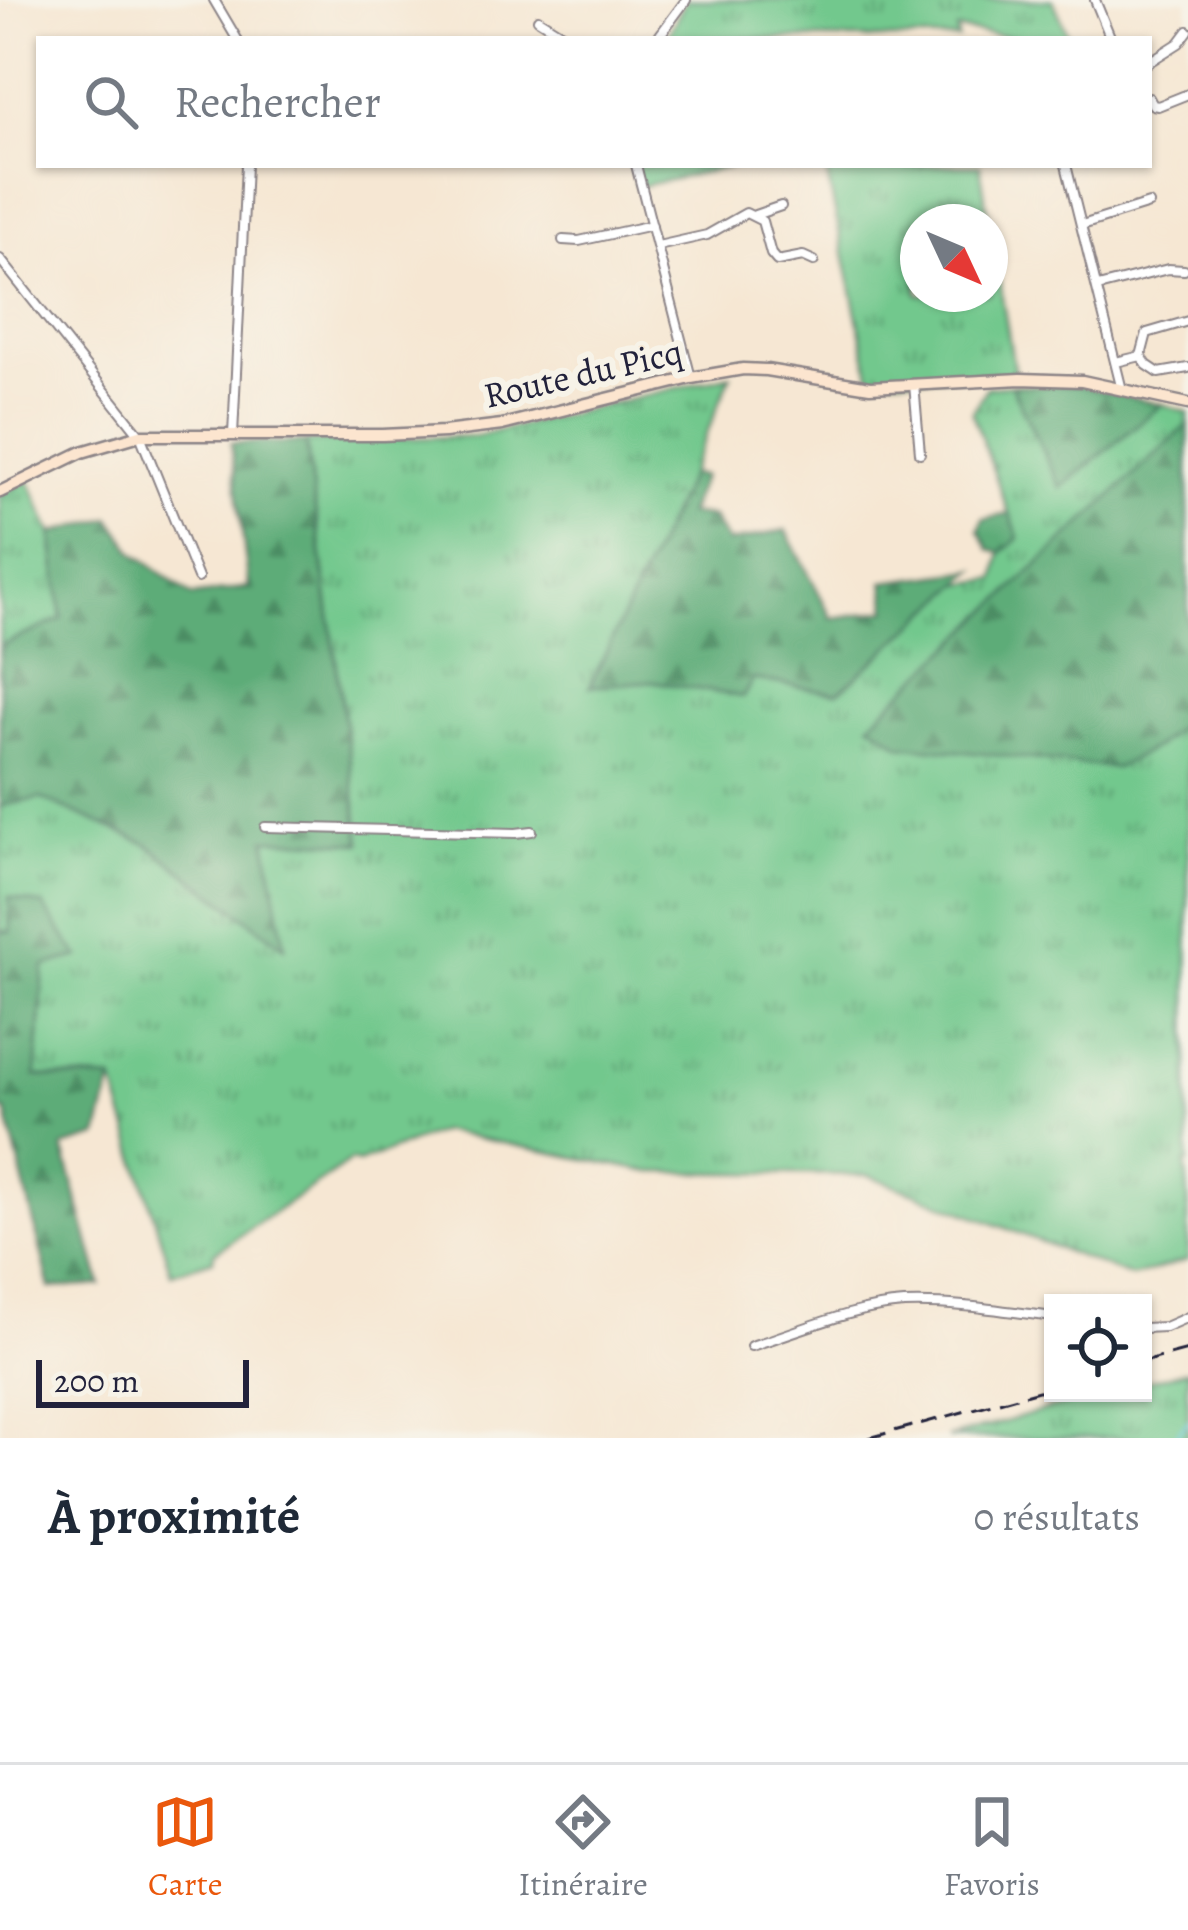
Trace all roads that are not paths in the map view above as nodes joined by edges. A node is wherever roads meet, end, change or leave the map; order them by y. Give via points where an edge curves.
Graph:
1 (214, 0) edge
2 (686, 0) edge
3 (1098, 2) edge
4 (538, 19) dead end
5 (1188, 31) edge
6 (235, 36) edge
7 (565, 36) edge
8 (659, 36) edge
9 (1110, 36) edge
10 (1152, 60) edge
11 (1188, 94) edge
12 (1152, 102) edge
13 (246, 168) edge
14 (638, 168) edge
15 (1067, 168) edge
16 (1149, 204) dead end
17 (781, 206) dead end
18 (755, 215) junction
19 (652, 225) junction
20 (1081, 225) junction
21 (563, 240) dead end
22 (658, 246) junction
23 (0, 259) edge
24 (814, 261) dead end
25 (1184, 270) dead end
26 (1097, 288) junction
27 (1188, 320) edge
28 (1141, 356) junction
29 (1116, 362) junction
30 (1188, 368) edge
31 (691, 378) junction
32 (914, 384) junction
33 (1122, 390) junction
34 (1188, 404) edge
35 (140, 435) junction
36 (233, 435) junction
37 (920, 454) dead end
38 (0, 492) edge
39 (198, 578) dead end
40 (265, 827) dead end
41 (532, 831) dead end
42 (1044, 1316) edge
43 (1188, 1317) edge
44 (1152, 1328) edge
45 (751, 1346) dead end

1 - 6 street
2 - 8 street
3 - 9 street
4 - 7 street
5 - 10 street
11 - 12 street
13 - 36 street
14 - 19 street
15 - 20 street
16 - 20 street
17 - 18 street
18 - 22 street
18 - 24 street via 777,260
19 - 21 street
19 - 22 street
20 - 26 street
22 - 31 street
23 - 35 street
25 - 26 street
26 - 29 street
27 - 28 street via 1148,333
28 - 29 street
28 - 30 street via 1159,373
29 - 33 street
31 - 32 street, Route du Picq via 743,369 870,387
31 - 36 street, Route du Picq via 472,430
32 - 33 street, Route du Picq via 1082,381
32 - 37 street
33 - 34 street, Route du Picq
35 - 36 street, Route du Picq
35 - 38 street, Route du Picq via 82,452
35 - 39 street
40 - 41 street
42 - 45 street via 900,1304
43 - 44 street

